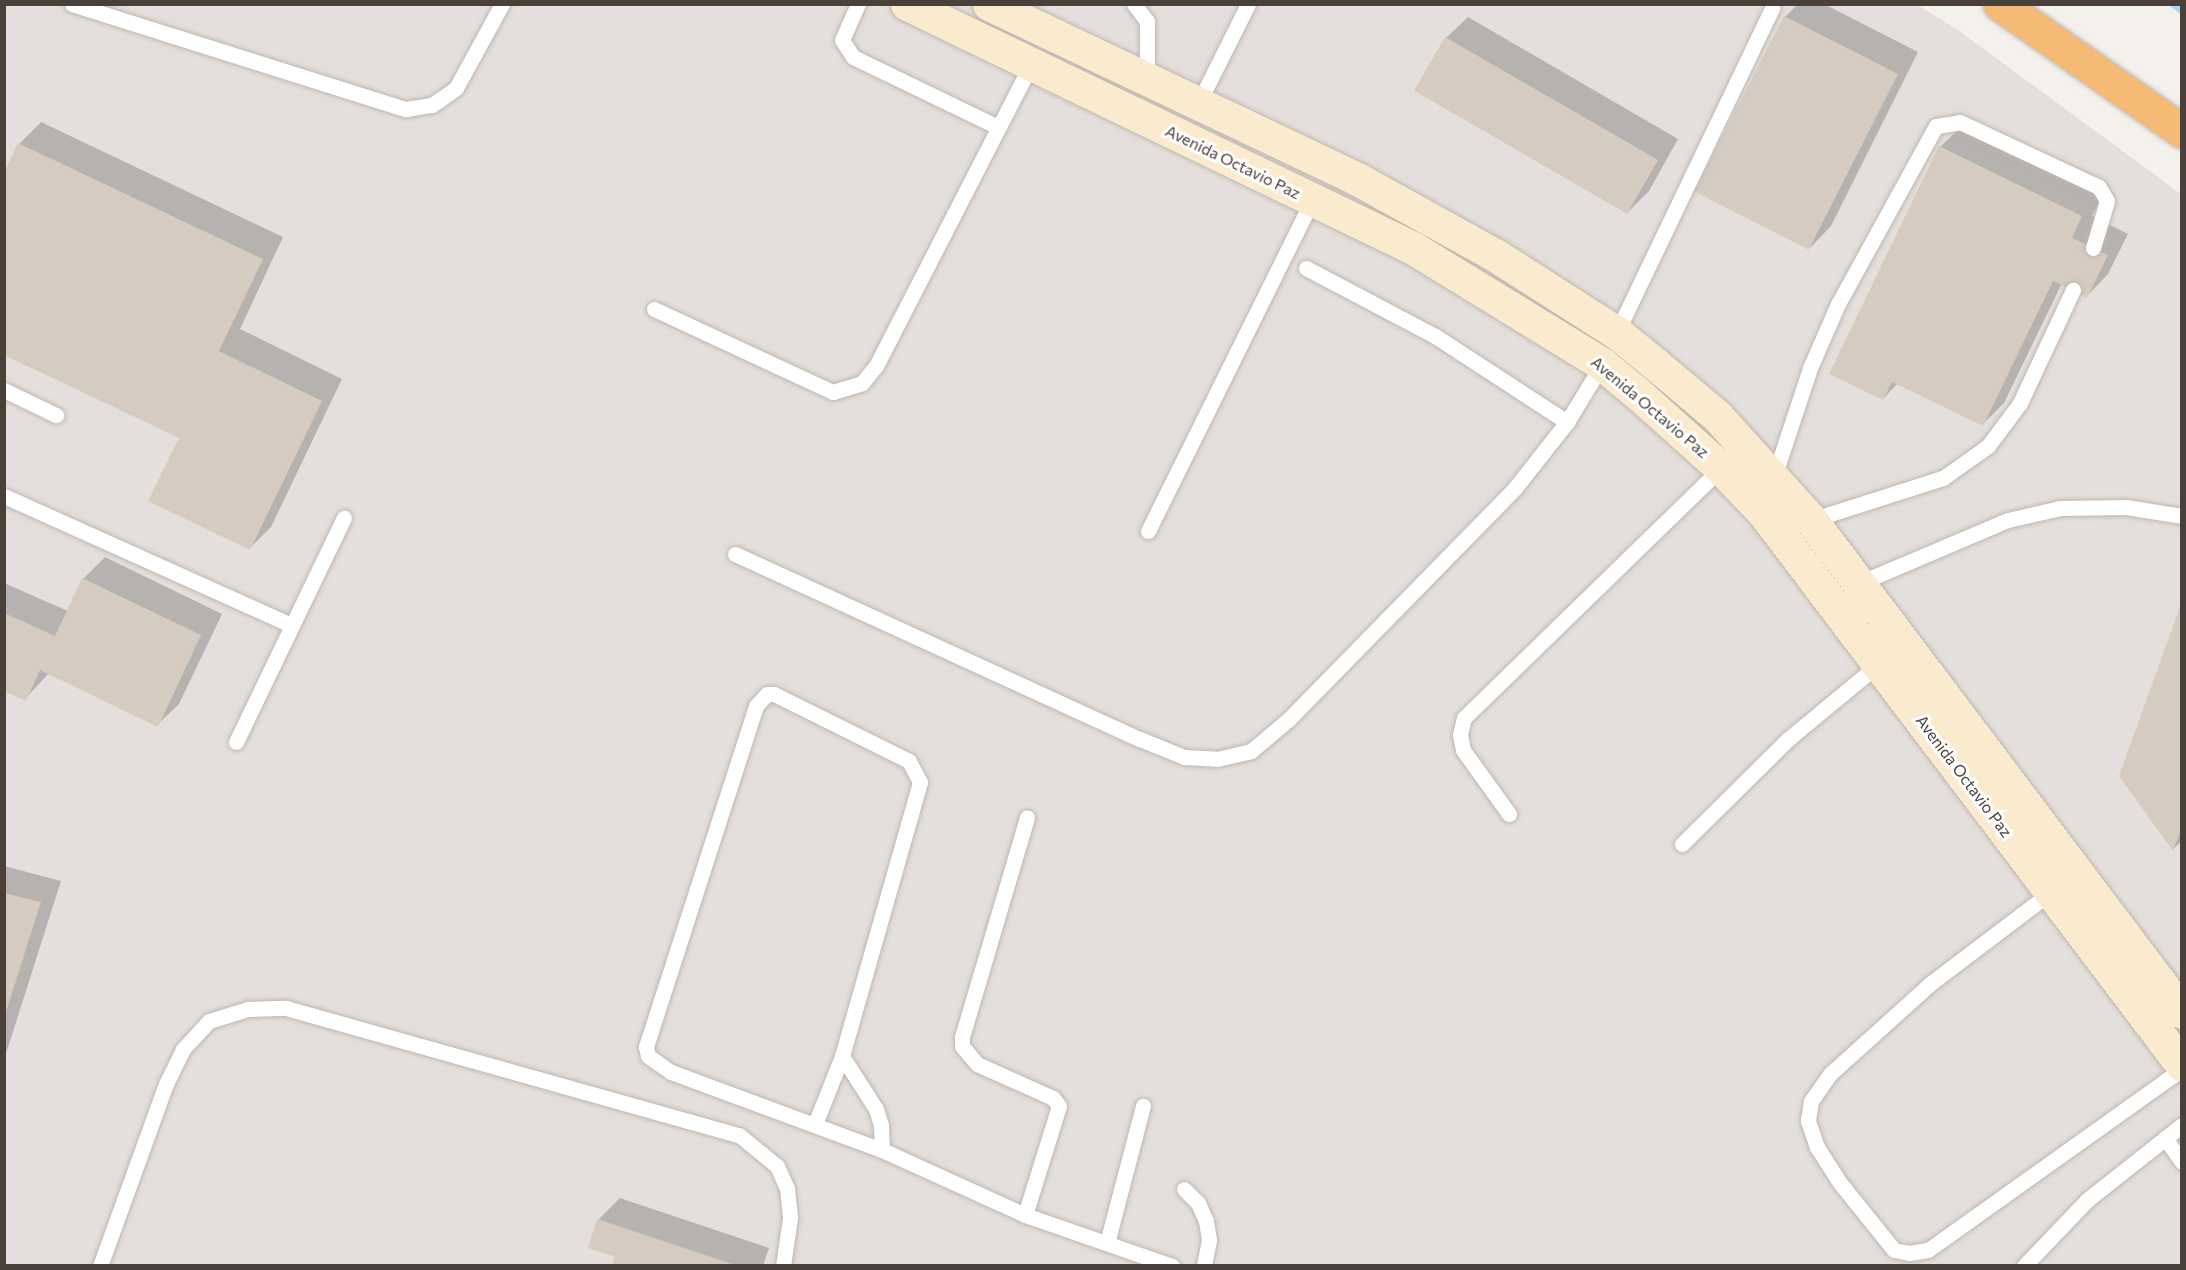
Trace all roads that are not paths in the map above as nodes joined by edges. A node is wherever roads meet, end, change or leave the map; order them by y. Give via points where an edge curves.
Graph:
1 (72, 4) edge
2 (502, 4) edge
3 (858, 4) edge
4 (907, 4) edge
5 (989, 4) edge
6 (1134, 4) edge
7 (1248, 4) edge
8 (2001, 4) edge
9 (1772, 8) dead end
10 (1031, 64) junction
11 (1147, 80) junction
12 (1198, 104) junction
13 (998, 127) junction
14 (2181, 131) edge
15 (1312, 200) junction
16 (2093, 248) dead end
17 (1306, 268) dead end
18 (2073, 290) dead end
19 (654, 309) dead end
20 (1617, 333) junction
21 (1602, 364) junction
22 (4, 390) edge
23 (56, 414) dead end
24 (1567, 422) junction
25 (1721, 468) junction
26 (1774, 477) junction
27 (4, 496) edge
28 (2181, 516) edge
29 (344, 518) dead end
30 (1811, 520) junction
31 (1148, 531) dead end
32 (735, 554) dead end
33 (1844, 590) junction
34 (291, 625) junction
35 (1880, 663) junction
36 (236, 742) dead end
37 (1509, 814) dead end
38 (1027, 817) dead end
39 (1682, 844) dead end
40 (2051, 891) junction
41 (2181, 1012) edge
42 (842, 1056) junction
43 (2181, 1067) edge
44 (1143, 1106) dead end
45 (815, 1125) junction
46 (2181, 1125) edge
47 (2165, 1138) junction
48 (882, 1150) junction
49 (2181, 1162) edge
50 (1184, 1189) dead end
51 (1025, 1215) junction
52 (1107, 1244) junction
53 (1156, 1263) edge
54 (100, 1266) edge
55 (783, 1266) edge
56 (1172, 1266) edge
57 (1204, 1266) edge
58 (2024, 1266) edge

1 - 2 lane via 406,109 432,105 456,88
3 - 13 lane via 842,40 853,57
4 - 10 street, Avenida Octavio Paz
5 - 11 street, Avenida Octavio Paz
6 - 11 lane via 1147,21
7 - 12 lane
8 - 14 highway
9 - 20 lane
10 - 13 lane
10 - 15 street, Avenida Octavio Paz
11 - 12 street, Avenida Octavio Paz
12 - 20 street, Avenida Octavio Paz via 1369,186 1495,255
13 - 19 lane via 876,366 862,383 833,392
15 - 21 street, Avenida Octavio Paz via 1413,248
15 - 31 lane
16 - 26 lane via 2107,201 2100,187 1960,122 1936,126 1834,313 1810,368
17 - 24 lane via 1435,336
18 - 30 lane via 2020,403 1988,446 1943,478
20 - 21 lane
20 - 26 street, Avenida Octavio Paz via 1717,416
21 - 24 lane
21 - 25 street, Avenida Octavio Paz
22 - 23 lane
24 - 32 lane via 1515,488 1289,719 1251,751 1217,759 1184,757 1140,739
25 - 33 street, Avenida Octavio Paz
25 - 37 lane via 1464,718 1460,734 1463,750
26 - 30 street, Avenida Octavio Paz
27 - 34 lane
28 - 33 lane via 2126,507 2060,508 2008,520
29 - 34 lane
30 - 33 street, Avenida Octavio Paz
33 - 35 street, Avenida Octavio Paz
33 - 41 street, Avenida Octavio Paz
34 - 36 lane
35 - 39 lane via 1787,740
35 - 40 street, Avenida Octavio Paz
38 - 51 lane via 962,1037 968,1055 977,1064 1053,1098 1059,1106
40 - 43 street, Avenida Octavio Paz
40 - 43 lane via 1931,983 1830,1074 1811,1101 1808,1121 1817,1147 1840,1183 1894,1250 1928,1250
42 - 45 lane
42 - 45 lane via 920,782 909,761 767,694 756,706 646,1047 648,1056 671,1072
42 - 48 lane via 876,1109
44 - 52 lane
45 - 48 lane
46 - 47 lane
47 - 49 lane
47 - 58 lane via 2087,1200
48 - 51 lane
50 - 57 lane via 1198,1203 1206,1221 1209,1240
51 - 52 lane
52 - 53 lane
53 - 56 lane
54 - 55 lane via 166,1084 183,1049 209,1021 248,1009 286,1008 739,1135 777,1166 787,1188 790,1218

